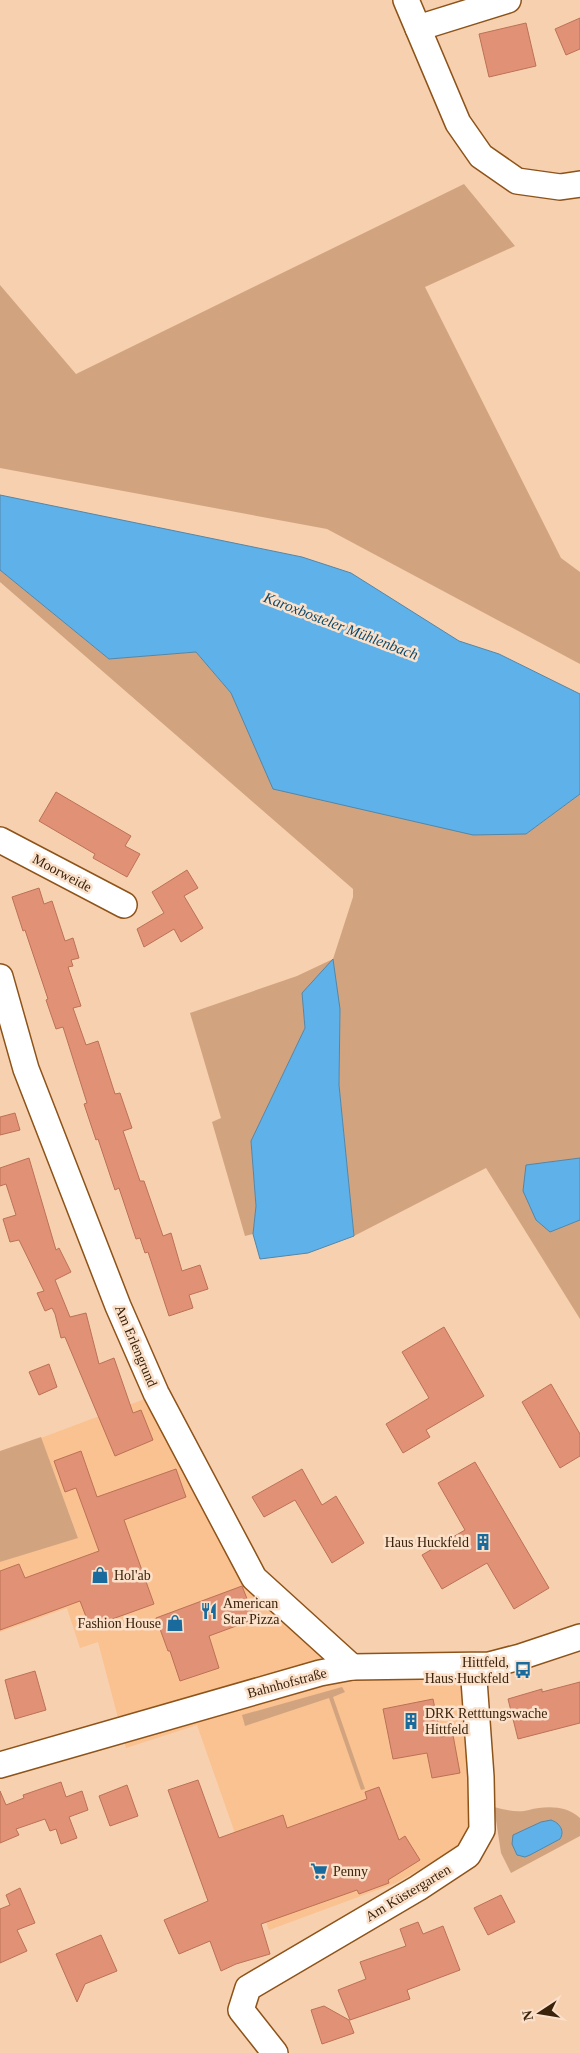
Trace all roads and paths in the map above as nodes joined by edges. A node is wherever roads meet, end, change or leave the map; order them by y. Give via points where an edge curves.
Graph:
1 (406, 0) edge
2 (508, 0) edge
3 (418, 28) junction
4 (580, 184) edge
5 (0, 840) edge
6 (124, 905) dead end
7 (0, 977) edge
8 (580, 1637) edge
9 (473, 1666) junction
10 (352, 1667) junction
11 (0, 1765) edge
12 (275, 2053) edge

1 - 3 street
2 - 3 street
3 - 4 street via 458,123 480,156 517,181 560,187
5 - 6 street, Moorweide
7 - 10 street, Am Erlengrund via 26,1069 118,1306 156,1393 254,1578
8 - 9 street, Bahnhofstraße via 520,1657
9 - 10 street, Bahnhofstraße
9 - 12 street, Am Küstergarten via 482,1830 468,1855 248,1988 241,2010
10 - 11 street, Bahnhofstraße via 310,1676

